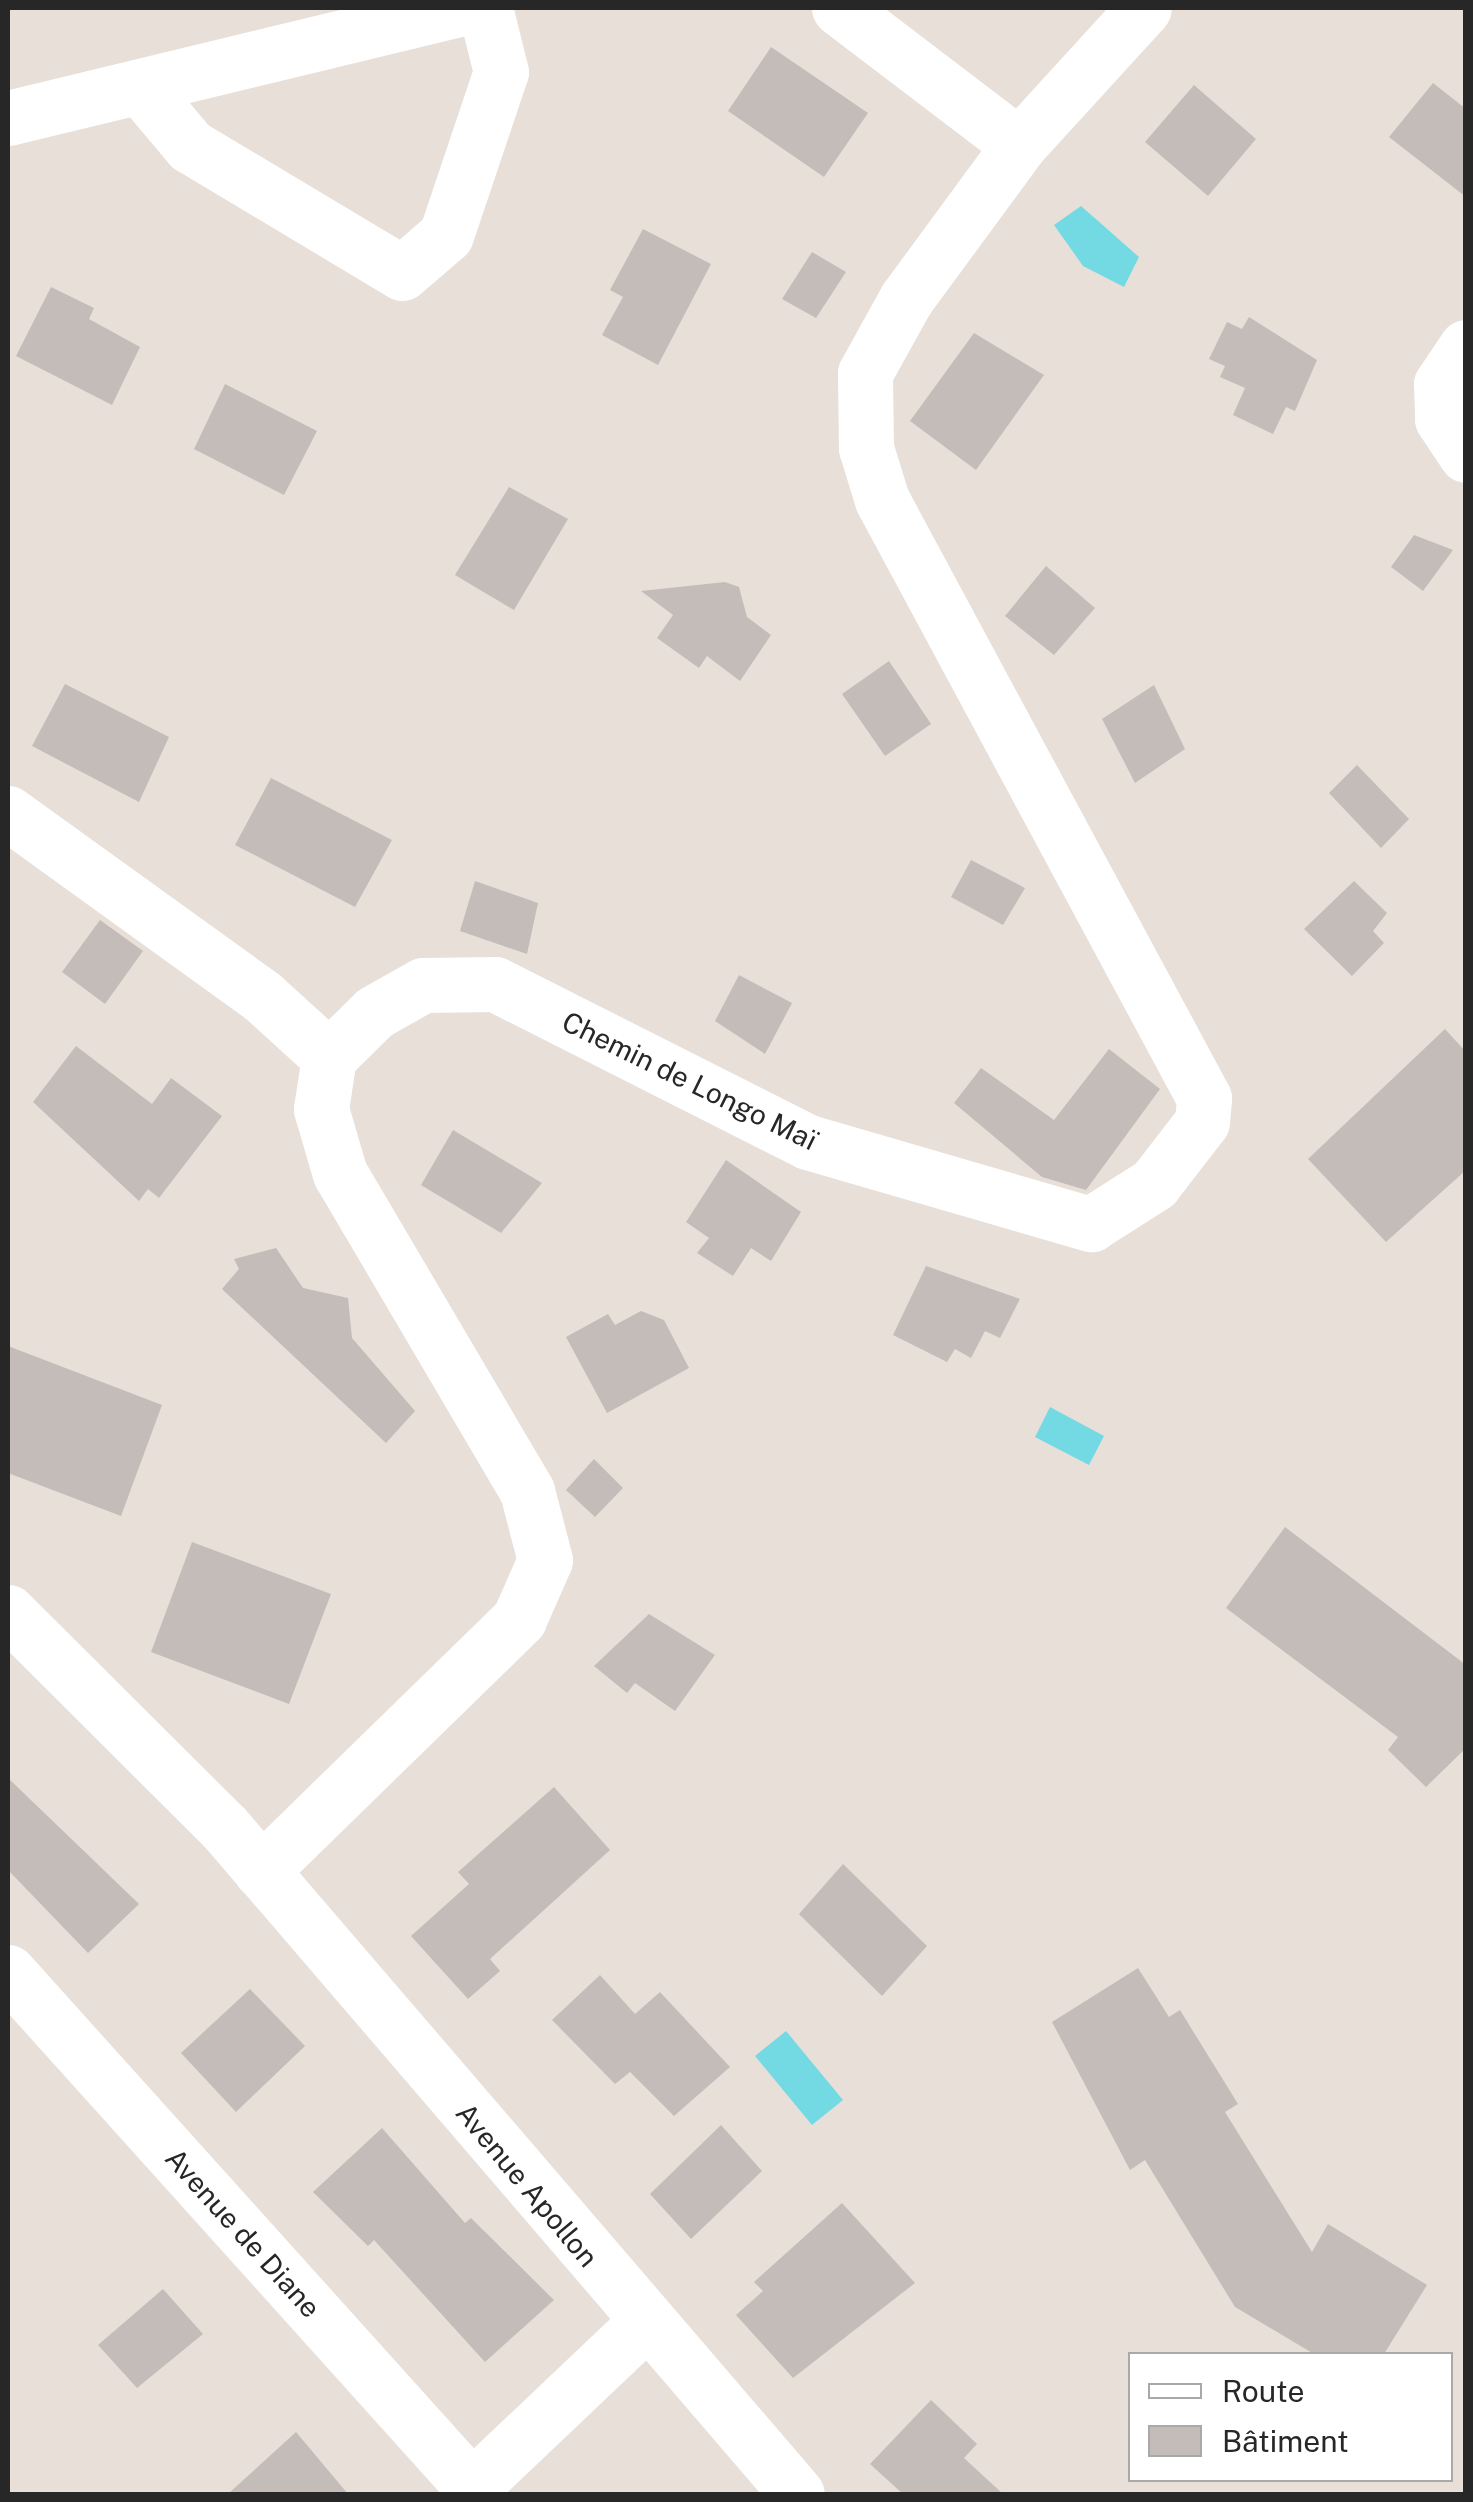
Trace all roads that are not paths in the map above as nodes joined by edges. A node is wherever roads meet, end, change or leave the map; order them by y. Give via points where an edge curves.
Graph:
1 (464, 8) edge
2 (485, 8) edge
3 (839, 8) edge
4 (1144, 8) edge
5 (142, 89) junction
6 (8, 118) edge
7 (1019, 144) junction
8 (1466, 347) edge
9 (1466, 455) edge
10 (8, 814) edge
11 (328, 1056) junction
12 (8, 1612) edge
13 (262, 1870) junction
14 (8, 1972) edge
15 (644, 2324) junction
16 (475, 2491) edge
17 (797, 2494) edge

1 - 5 street
2 - 5 street via 501,72 446,235 402,273 190,146
3 - 7 street
4 - 7 street, Chemin de Longo Maï
5 - 6 street
7 - 11 street, Chemin de Longo Maï via 906,299 865,373 866,448 882,500 1204,1098 1202,1122 1154,1184 1091,1224 808,1142 495,984 423,985
8 - 9 street via 1441,384 1442,420
10 - 11 street via 263,996
11 - 13 street via 321,1109 340,1174 527,1490 545,1560 519,1619
12 - 13 street, Avenue Apollon
13 - 15 street, Avenue Apollon
14 - 16 street, Avenue de Diane
15 - 16 street
15 - 17 street, Avenue Apollon

